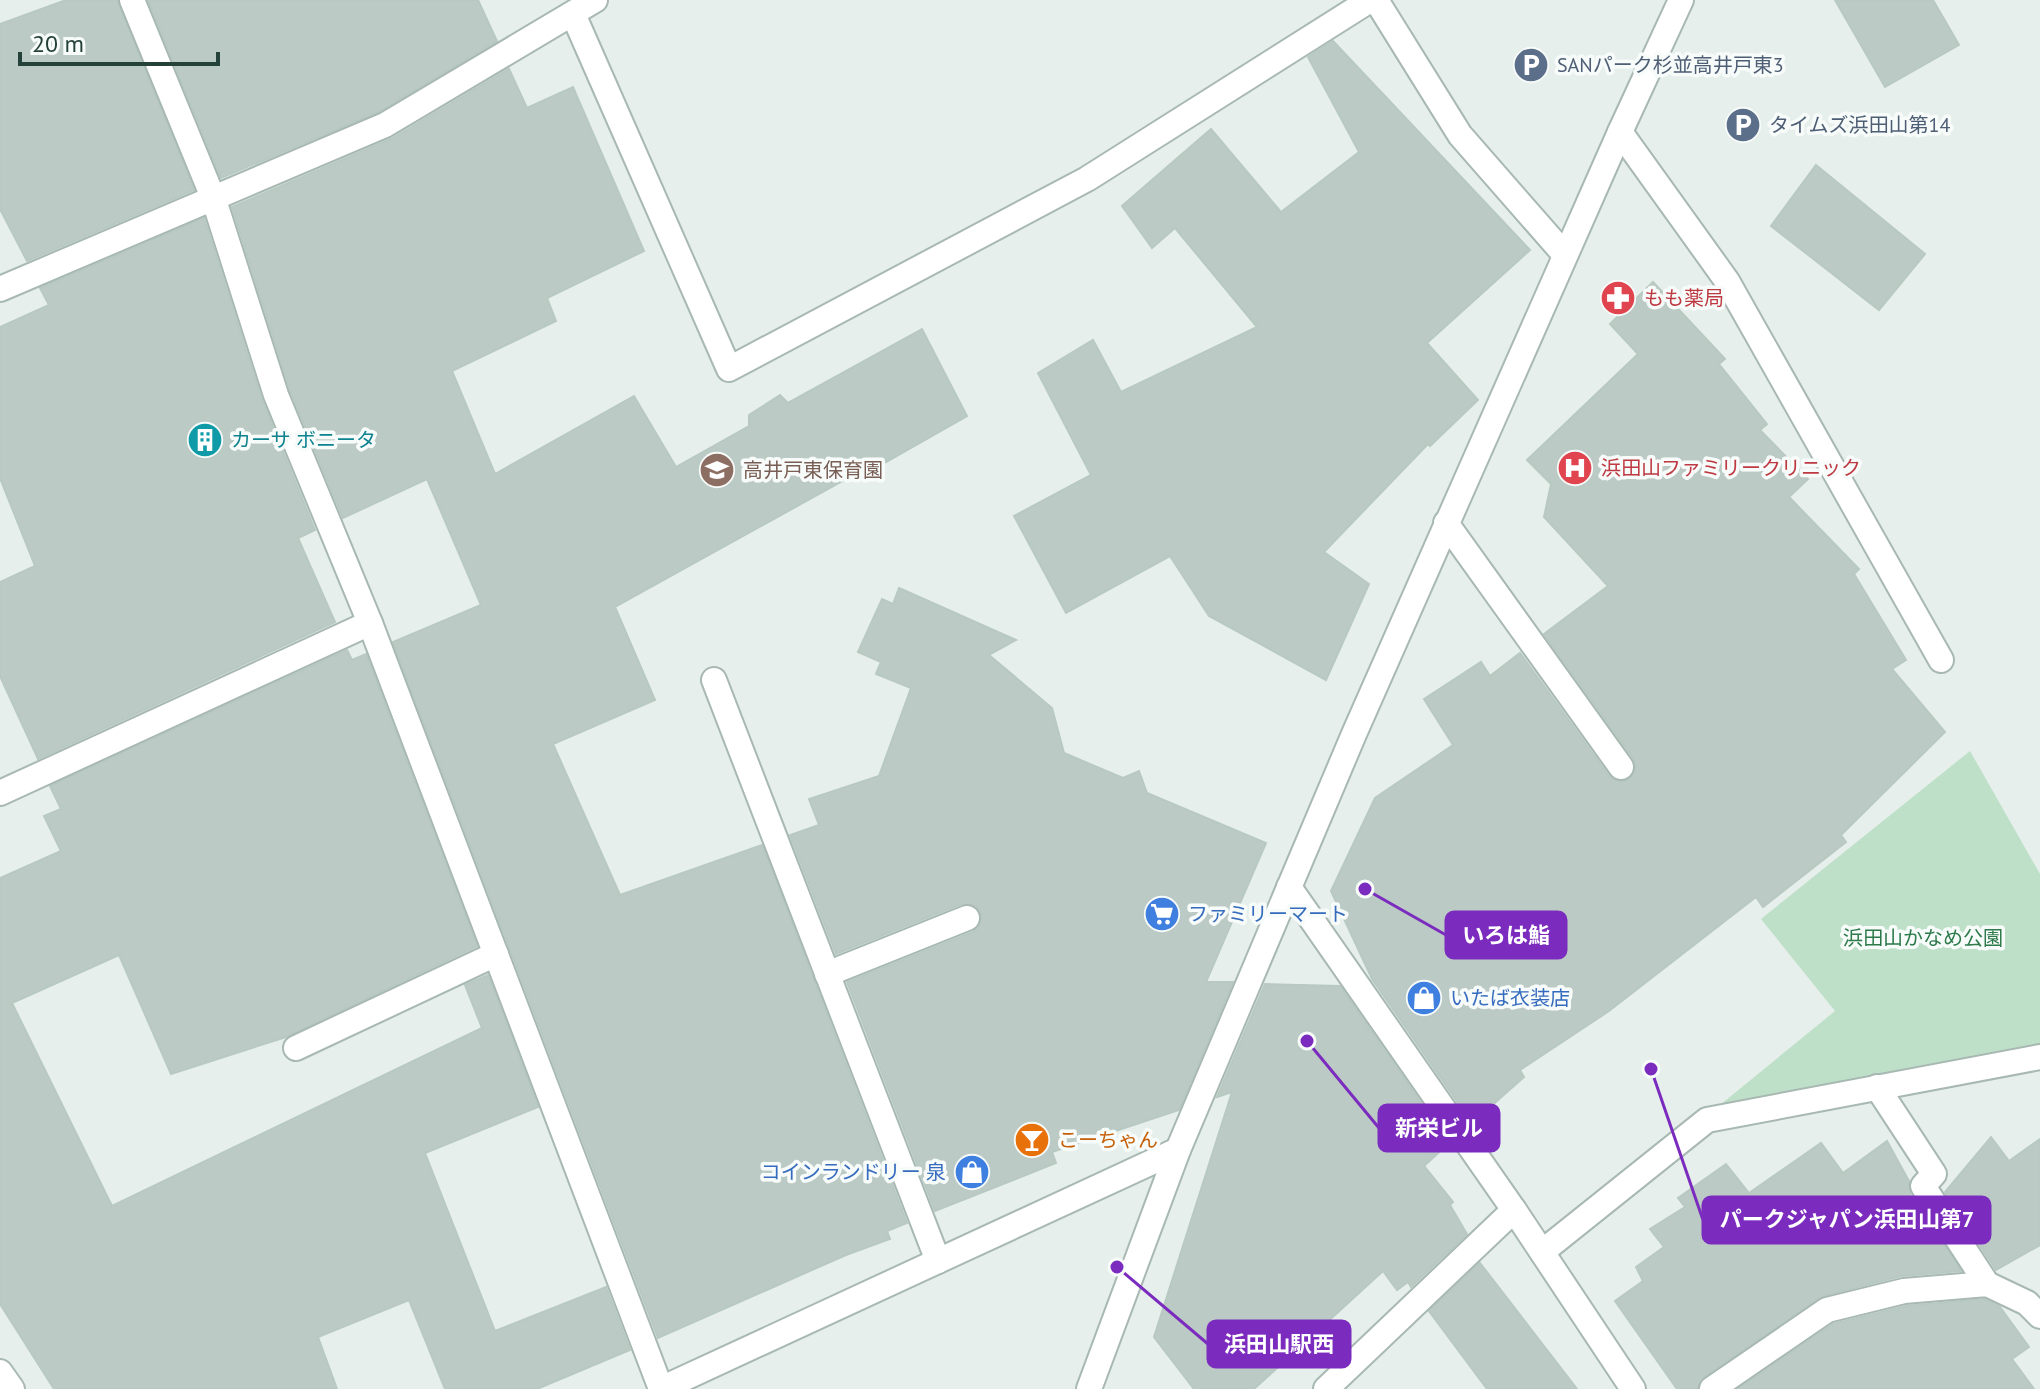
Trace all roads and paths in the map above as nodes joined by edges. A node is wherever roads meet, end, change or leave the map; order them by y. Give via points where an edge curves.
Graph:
1 (132, 0) edge
2 (595, 0) edge
3 (1373, 0) edge
4 (1681, 0) edge
5 (573, 14) junction
6 (1620, 132) junction
7 (214, 200) junction
8 (1565, 255) junction
9 (0, 289) edge
10 (1446, 523) junction
11 (370, 623) junction
12 (1941, 660) dead end
13 (714, 680) dead end
14 (1621, 767) dead end
15 (0, 793) edge
16 (1289, 887) junction
17 (967, 918) dead end
18 (496, 954) junction
19 (827, 974) junction
20 (296, 1048) dead end
21 (2040, 1057) edge
22 (1877, 1087) junction
23 (1178, 1150) junction
24 (1514, 1210) junction
25 (1542, 1252) junction
26 (938, 1261) junction
27 (1987, 1284) junction
28 (2040, 1316) edge
29 (0, 1372) edge
30 (12, 1389) edge
31 (661, 1389) edge
32 (1089, 1389) edge
33 (1326, 1389) edge
34 (1633, 1389) edge
35 (1712, 1389) edge

1 - 7 street
2 - 5 street
3 - 5 street via 1087,179 729,369
3 - 8 street via 1460,135
4 - 6 street
5 - 7 street via 385,125
6 - 8 street
6 - 12 street via 1727,281
7 - 9 street
7 - 11 street via 276,395
8 - 10 street
10 - 14 street
10 - 16 street
11 - 15 street
11 - 18 street
13 - 19 street
16 - 23 street
16 - 24 street
17 - 19 street
18 - 20 street
18 - 31 street
19 - 26 street
21 - 22 street
22 - 25 street via 1707,1120
22 - 27 street via 1934,1174 1923,1186
23 - 26 street
23 - 32 street
24 - 25 street
24 - 33 street
25 - 34 street
26 - 31 street
27 - 28 street via 2027,1303
27 - 35 street via 1904,1291 1827,1310
29 - 30 street

